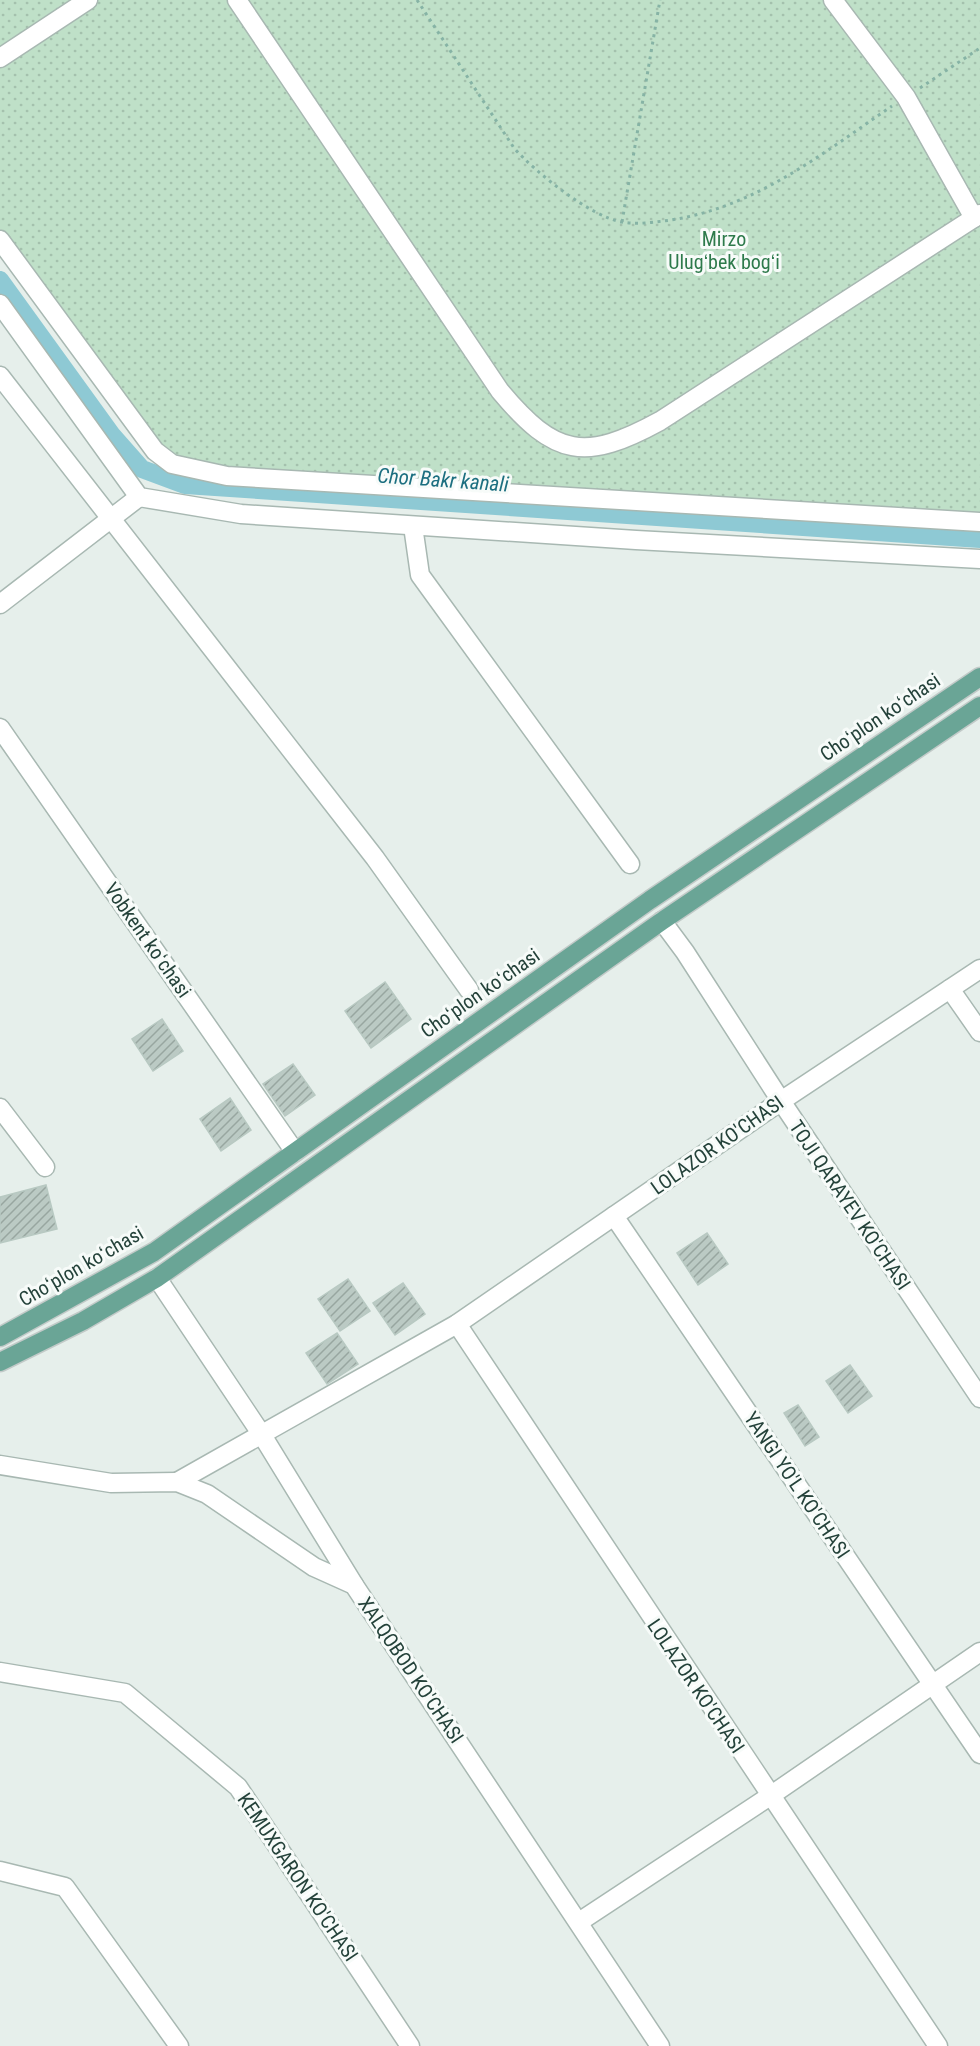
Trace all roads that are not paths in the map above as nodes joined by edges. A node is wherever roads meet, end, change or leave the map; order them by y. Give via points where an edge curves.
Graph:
1 (88, 0) edge
2 (237, 0) edge
3 (833, 0) edge
4 (0, 58) edge
5 (977, 216) edge
6 (0, 240) edge
7 (0, 304) edge
8 (0, 376) edge
9 (139, 496) junction
10 (110, 517) junction
11 (980, 522) edge
12 (413, 526) junction
13 (980, 559) edge
14 (0, 604) edge
15 (980, 677) edge
16 (980, 706) edge
17 (0, 729) edge
18 (630, 864) dead end
19 (662, 921) junction
20 (980, 969) edge
21 (950, 989) junction
22 (469, 990) dead end
23 (980, 1032) edge
24 (781, 1101) junction
25 (0, 1108) edge
26 (295, 1152) junction
27 (45, 1167) dead end
28 (614, 1216) junction
29 (157, 1278) junction
30 (457, 1324) junction
31 (0, 1337) edge
32 (0, 1362) edge
33 (980, 1398) edge
34 (262, 1435) junction
35 (0, 1465) edge
36 (177, 1482) junction
37 (354, 1585) junction
38 (980, 1652) edge
39 (0, 1672) edge
40 (932, 1683) junction
41 (980, 1754) edge
42 (770, 1796) junction
43 (0, 1870) edge
44 (579, 1923) junction
45 (179, 2046) edge
46 (410, 2046) edge
47 (660, 2046) edge
48 (938, 2046) edge

1 - 4 street
2 - 5 street via 500,391 542,435 562,443 593,449 625,440 660,421
3 - 5 street via 906,97
6 - 11 street via 155,451 172,464 194,471 227,477 360,486
7 - 9 street
8 - 10 street
9 - 10 street
9 - 12 street via 241,514
10 - 14 street
10 - 22 street via 375,858
12 - 13 street
12 - 18 street via 420,575
15 - 26 main road, Choʻplon koʻchasi via 650,900
16 - 19 main road
17 - 26 street, Vobkent koʻchasi
19 - 24 street, TOJI QARAYEV KO'CHASI
19 - 29 main road
20 - 21 street, LOLAZOR KO'CHASI
21 - 23 street
21 - 24 street, LOLAZOR KO'CHASI
24 - 28 street, LOLAZOR KO'CHASI
24 - 33 street, TOJI QARAYEV KO'CHASI
25 - 27 street
26 - 31 main road, Choʻplon koʻchasi via 154,1252
28 - 30 street, LOLAZOR KO'CHASI
28 - 40 street, YANGI YO'L KO'CHASI
29 - 32 main road via 83,1322
29 - 34 street
30 - 34 street, LOLAZOR KO'CHASI
30 - 42 street, LOLAZOR KO'CHASI
34 - 36 street, LOLAZOR KO'CHASI
34 - 37 street
35 - 36 street, XALQOBOD KO'CHASI via 111,1483
36 - 37 street, XALQOBOD KO'CHASI via 207,1494 314,1567
37 - 44 street, XALQOBOD KO'CHASI
38 - 40 street
39 - 46 street, KEMUXGARON KO'CHASI via 125,1693 238,1787
40 - 41 street, YANGI YO'L KO'CHASI
40 - 42 street
42 - 44 street
42 - 48 street, LOLAZOR KO'CHASI
43 - 45 street via 65,1887
44 - 47 street, XALQOBOD KO'CHASI

